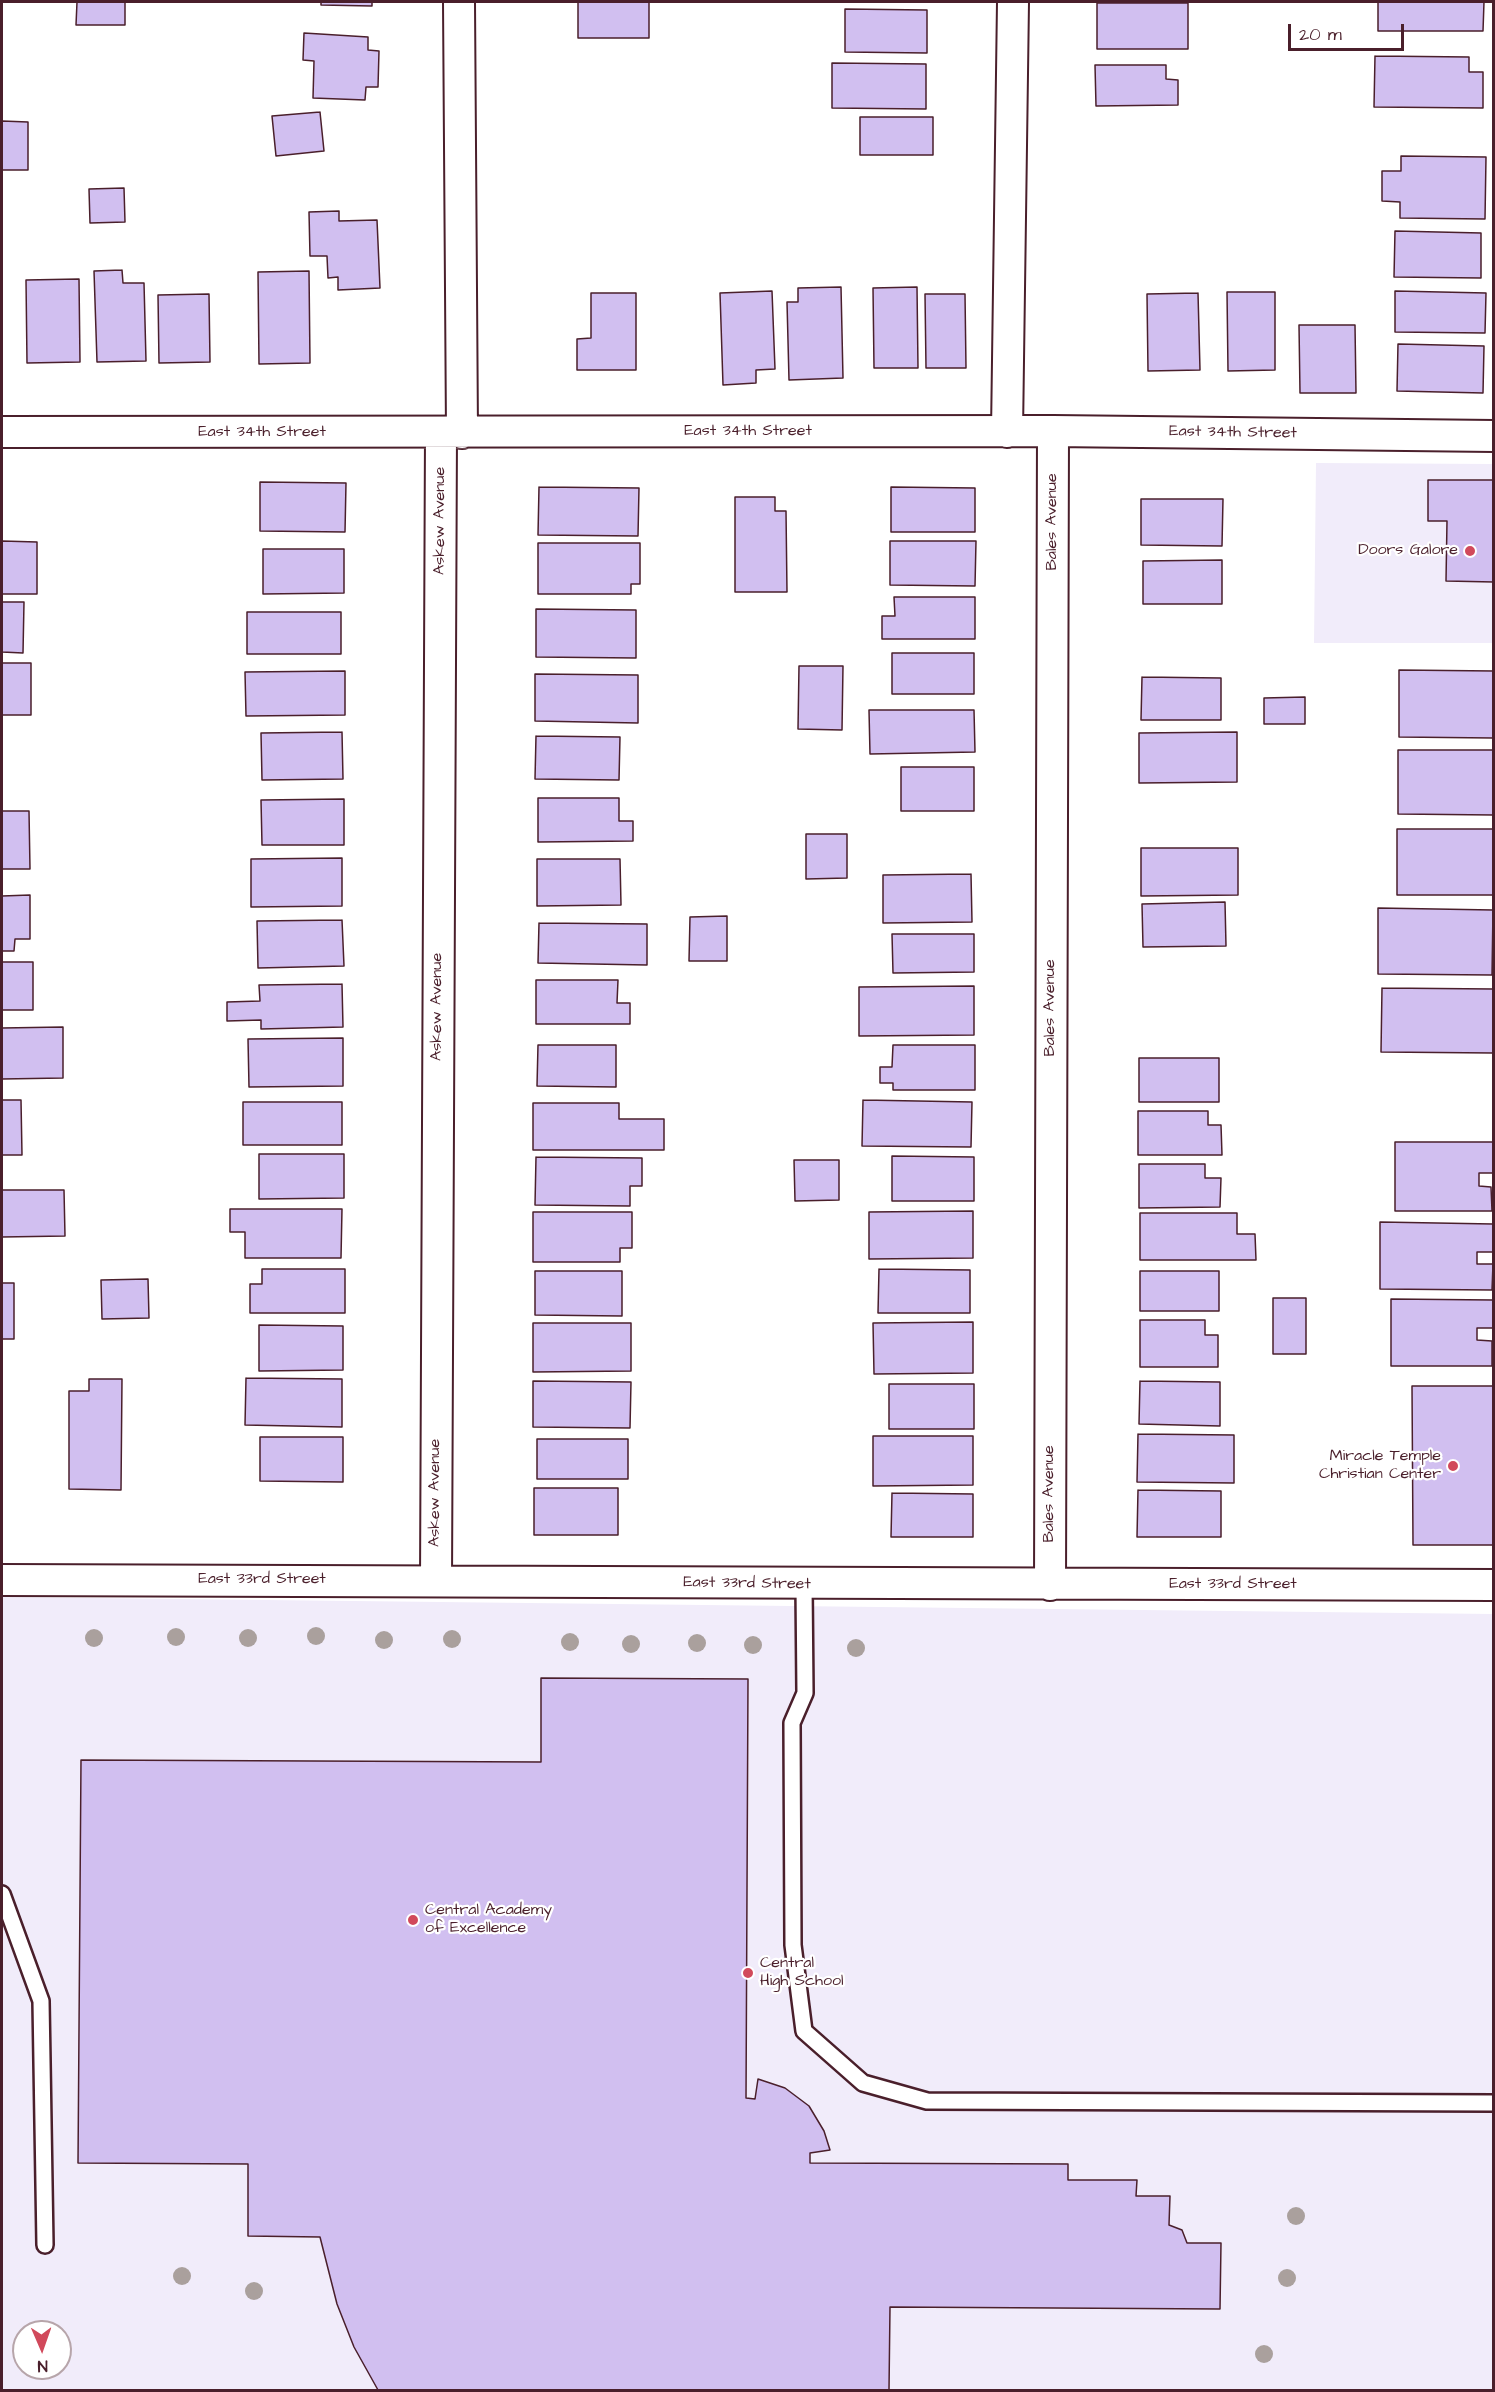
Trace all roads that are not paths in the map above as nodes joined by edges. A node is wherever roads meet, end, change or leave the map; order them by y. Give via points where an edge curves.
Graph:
1 (459, 2) edge
2 (1013, 2) edge
3 (1053, 431) junction
4 (2, 432) edge
5 (1007, 432) junction
6 (451, 433) junction
7 (1494, 436) edge
8 (2, 1580) edge
9 (436, 1581) junction
10 (804, 1585) junction
11 (1050, 1585) junction
12 (1494, 1585) edge
13 (2, 1894) edge
14 (1494, 2103) edge
15 (45, 2246) dead end

1 - 6 street, Askew Avenue
2 - 5 street
3 - 5 street, East 34th Street
3 - 7 street, East 34th Street
3 - 11 street, Bales Avenue
4 - 6 street, East 34th Street
5 - 6 street, East 34th Street
6 - 9 street, Askew Avenue
8 - 9 street, East 33rd Street
9 - 10 street, East 33rd Street
10 - 11 street, East 33rd Street
10 - 14 lane via 805,1693 792,1722 794,1945 804,2031 863,2083 927,2101
11 - 12 street, East 33rd Street
13 - 15 lane via 41,2001

